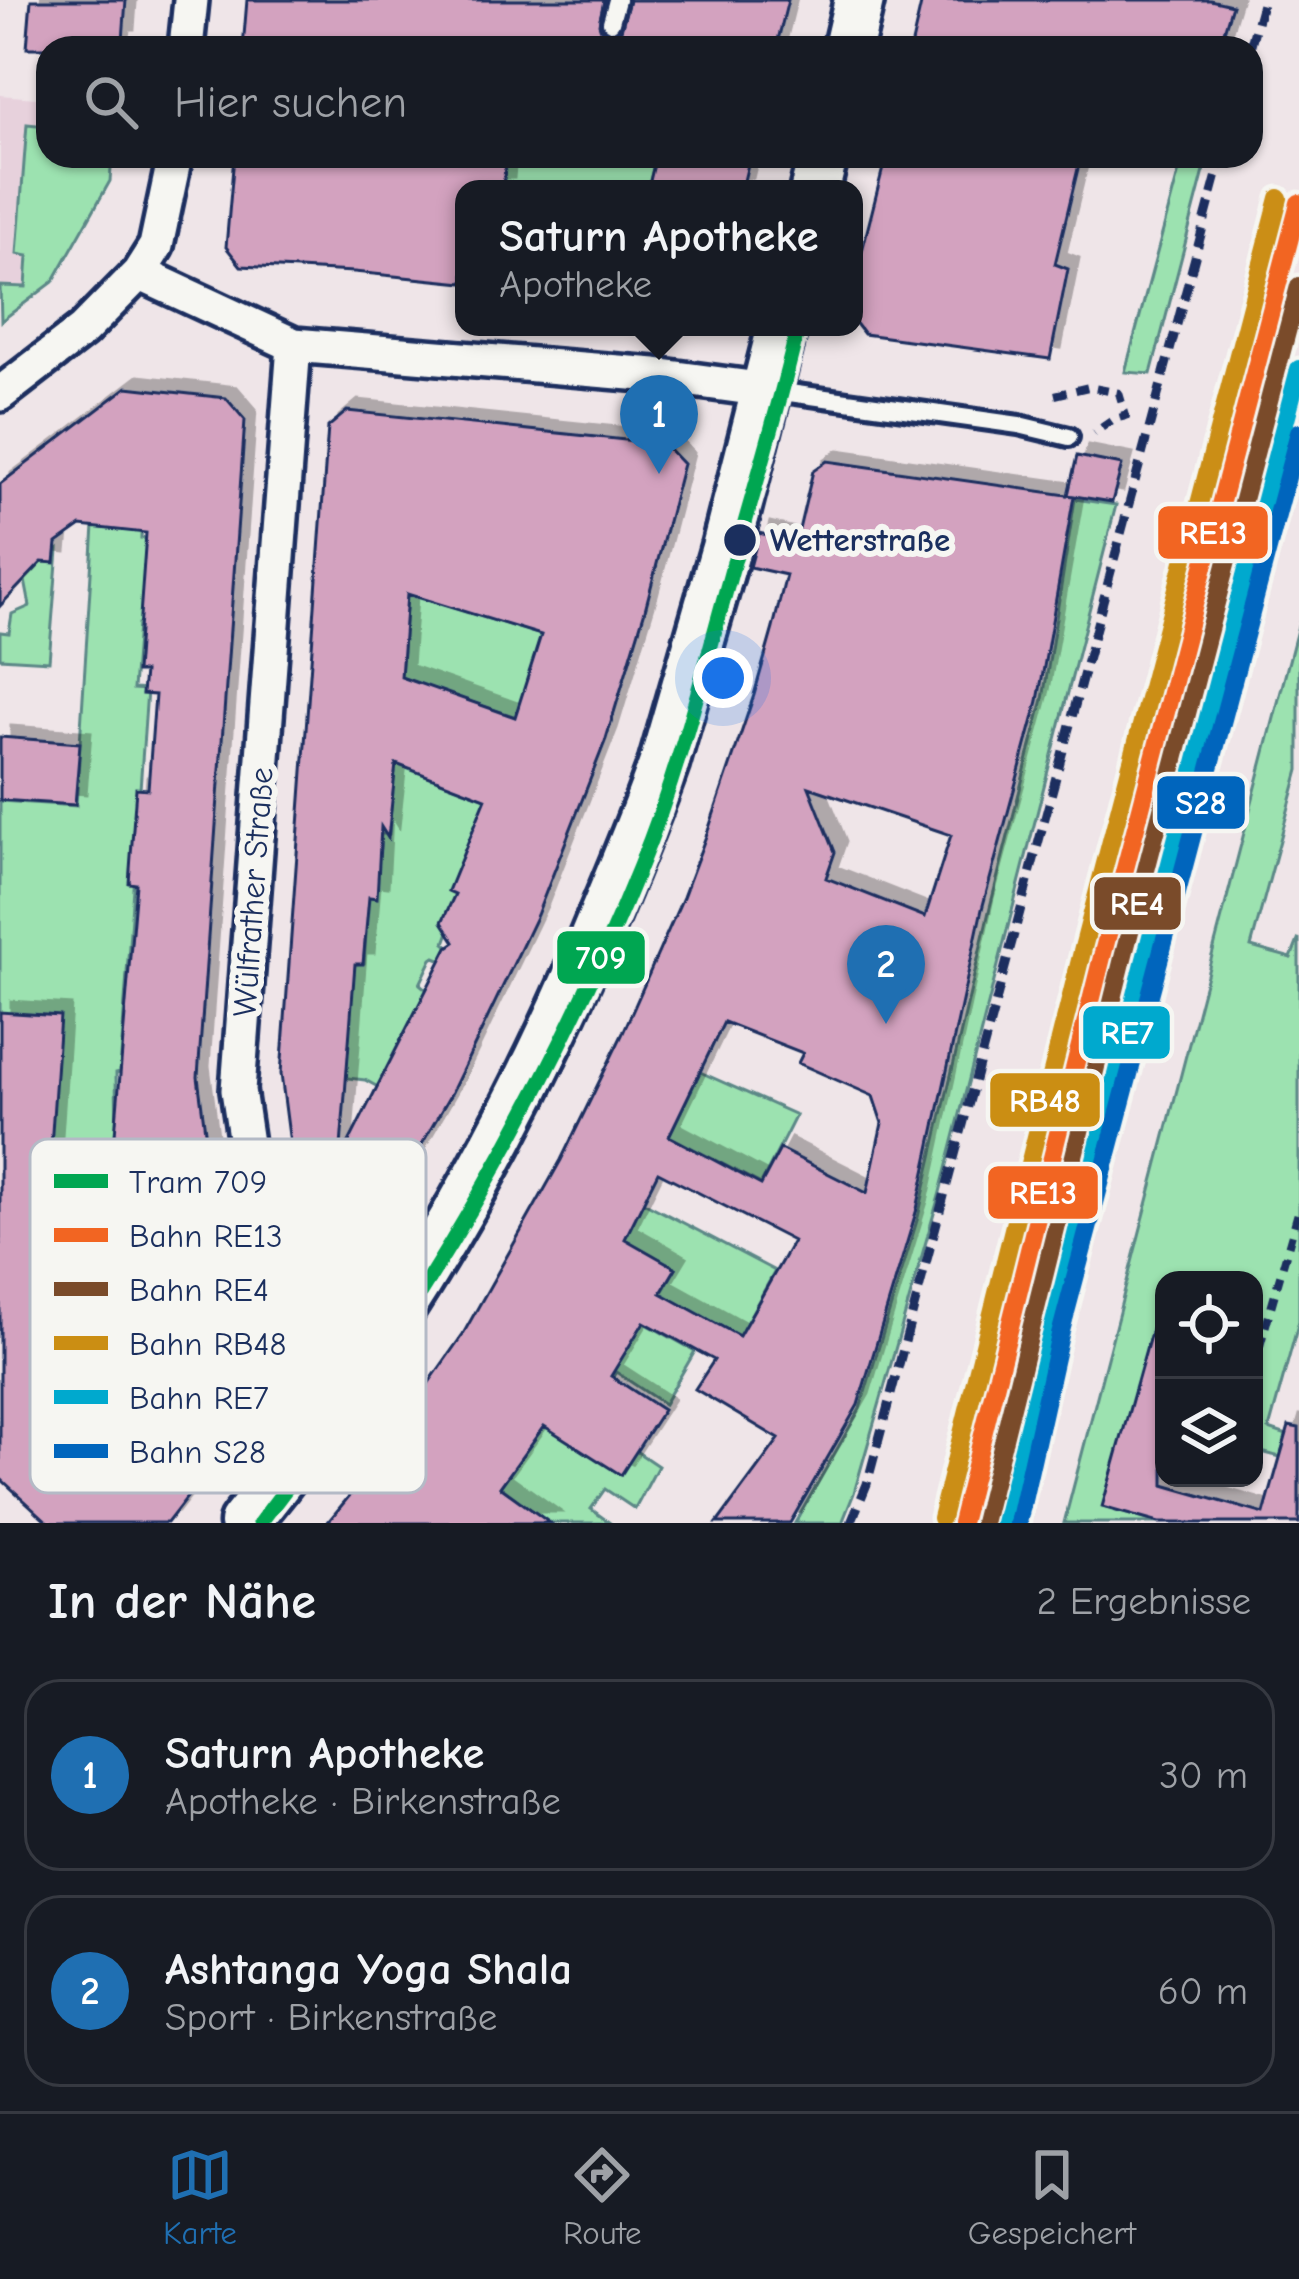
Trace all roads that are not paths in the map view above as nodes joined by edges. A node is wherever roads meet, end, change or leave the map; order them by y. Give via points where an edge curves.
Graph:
1 (190, 0) edge
2 (617, 0) edge
3 (860, 0) edge
4 (611, 22) dead end
5 (188, 36) edge
6 (851, 36) edge
7 (173, 168) edge
8 (139, 273) junction
9 (780, 336) edge
10 (294, 345) junction
11 (766, 390) junction
12 (0, 394) edge
13 (1070, 437) road end
14 (245, 1139) edge
15 (426, 1266) edge
16 (267, 1493) edge
17 (244, 1523) edge

1 - 5 street
2 - 4 lane
3 - 6 street
7 - 8 street via 156,246
8 - 10 street
8 - 12 street via 82,331
9 - 11 street
10 - 11 street
10 - 14 street, Wülfrather Straße via 238,1090
11 - 13 lane
11 - 15 street via 652,798 533,1076
16 - 17 street

